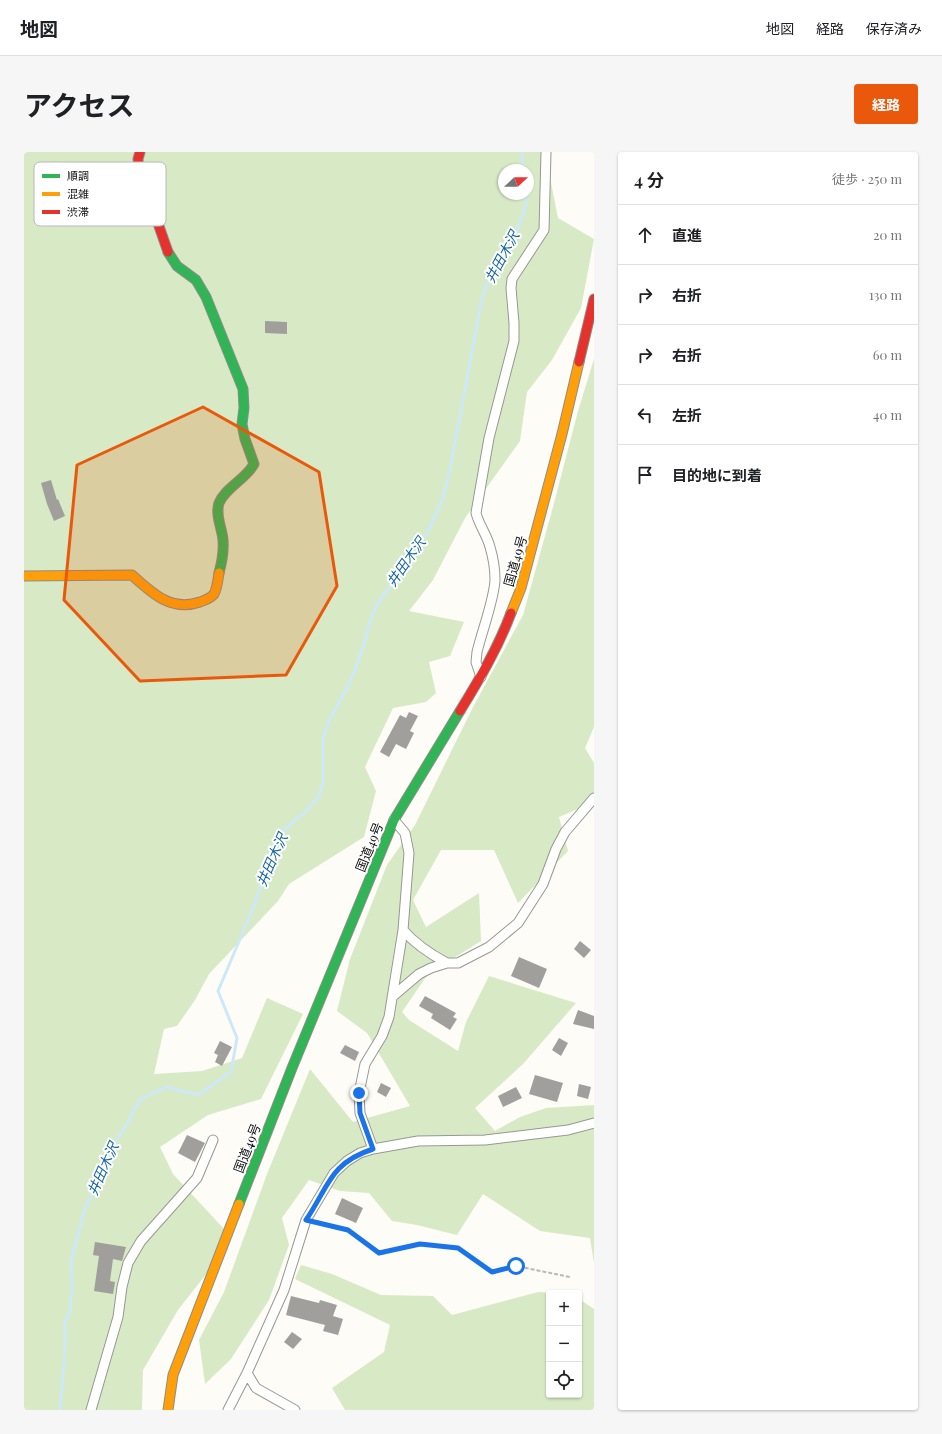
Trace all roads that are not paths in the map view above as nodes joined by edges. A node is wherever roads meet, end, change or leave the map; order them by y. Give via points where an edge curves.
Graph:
1 (140, 152) edge
2 (546, 152) edge
3 (138, 162) edge
4 (159, 226) edge
5 (594, 299) edge
6 (24, 576) edge
7 (481, 676) junction
8 (594, 798) edge
9 (394, 820) junction
10 (403, 930) junction
11 (447, 963) junction
12 (392, 997) junction
13 (594, 1123) edge
14 (213, 1140) dead end
15 (373, 1149) junction
16 (247, 1373) junction
17 (91, 1410) edge
18 (168, 1410) edge
19 (228, 1410) edge
20 (295, 1410) edge

1 - 3 main road
2 - 7 street via 544,230 512,279 514,341 489,438 476,513 478,523 489,543 495,579 477,652 476,662
4 - 6 main road via 169,255 196,280 206,297 243,389 242,424 245,439 254,459 251,470 218,503 224,556 214,594 194,604 182,605 156,596 132,575
5 - 7 main road, 国道49号 via 522,588
7 - 9 main road, 国道49号
8 - 11 street via 565,832 543,884 518,923 489,947 458,963
9 - 10 street via 405,833 409,853
9 - 18 main road, 国道49号 via 292,1068 173,1375
10 - 11 street via 413,942
10 - 12 street
11 - 12 street via 420,974
12 - 15 street via 390,1017 366,1064 359,1093 360,1113
13 - 15 street via 568,1130 485,1140 418,1141
14 - 17 street via 197,1178 141,1241 128,1263 118,1317
15 - 16 street via 360,1153 334,1173 306,1220 284,1290
16 - 19 street
16 - 20 street via 256,1388

